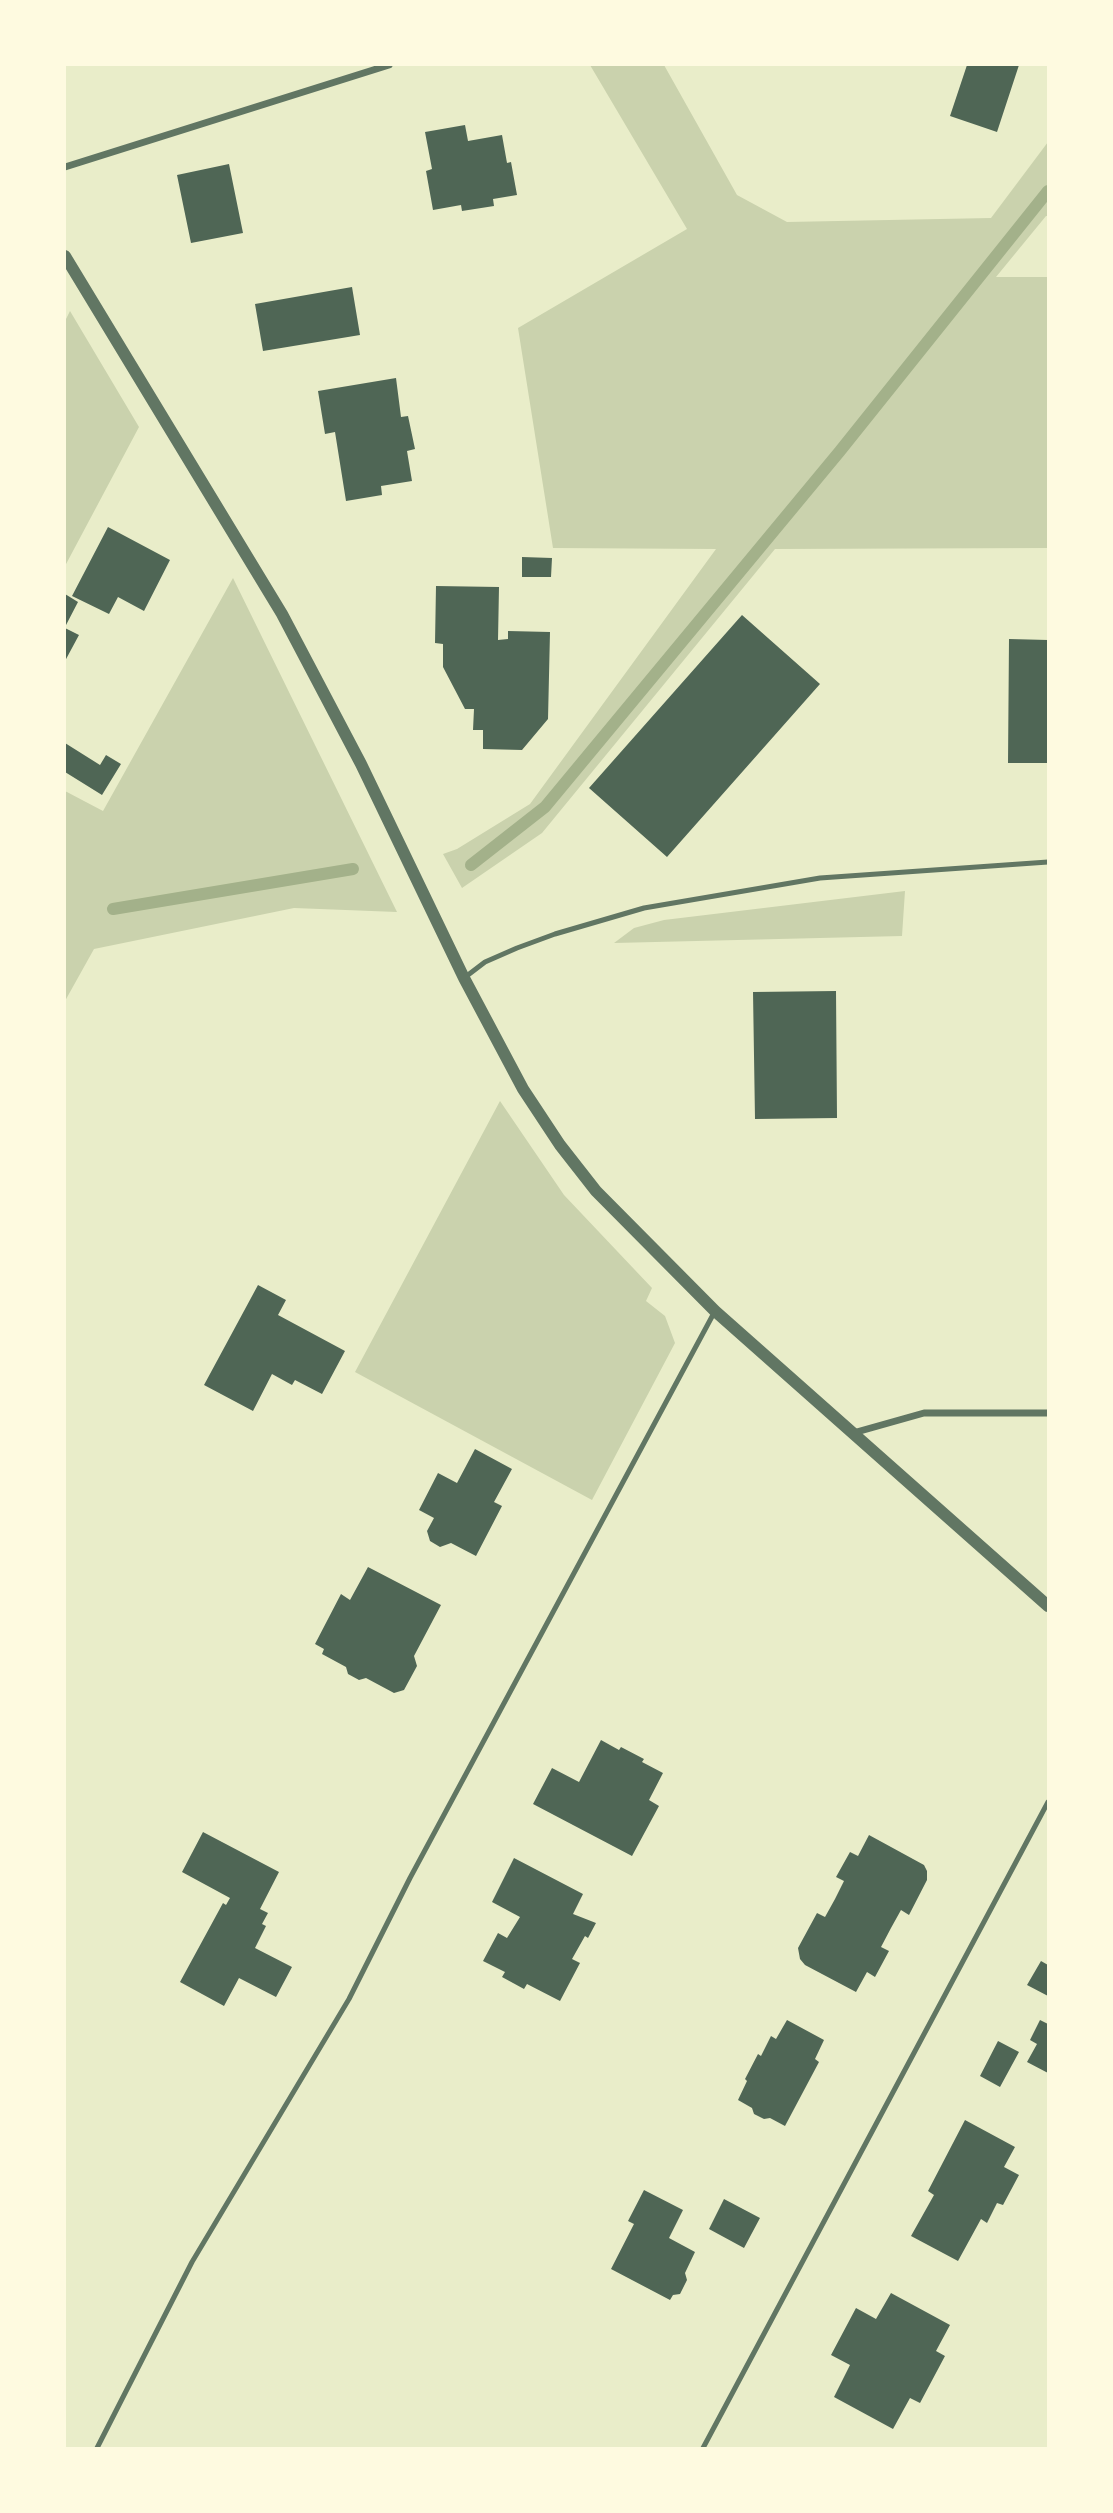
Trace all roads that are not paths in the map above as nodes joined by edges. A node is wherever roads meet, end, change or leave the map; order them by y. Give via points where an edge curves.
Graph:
1 (389, 65) edge
2 (65, 167) edge
3 (65, 256) edge
4 (1048, 862) edge
5 (464, 978) junction
6 (715, 1311) junction
7 (1048, 1413) edge
8 (853, 1433) junction
9 (1048, 1606) edge
10 (1048, 1802) edge
11 (97, 2448) edge
12 (703, 2448) edge

1 - 2 street
3 - 5 street via 282,614 361,764
4 - 5 lane via 820,878 644,908 517,948 485,962
5 - 6 street via 523,1089 560,1145 596,1191
6 - 8 street
6 - 11 lane via 349,1999 192,2262
7 - 8 street via 924,1413
8 - 9 street
10 - 12 lane

